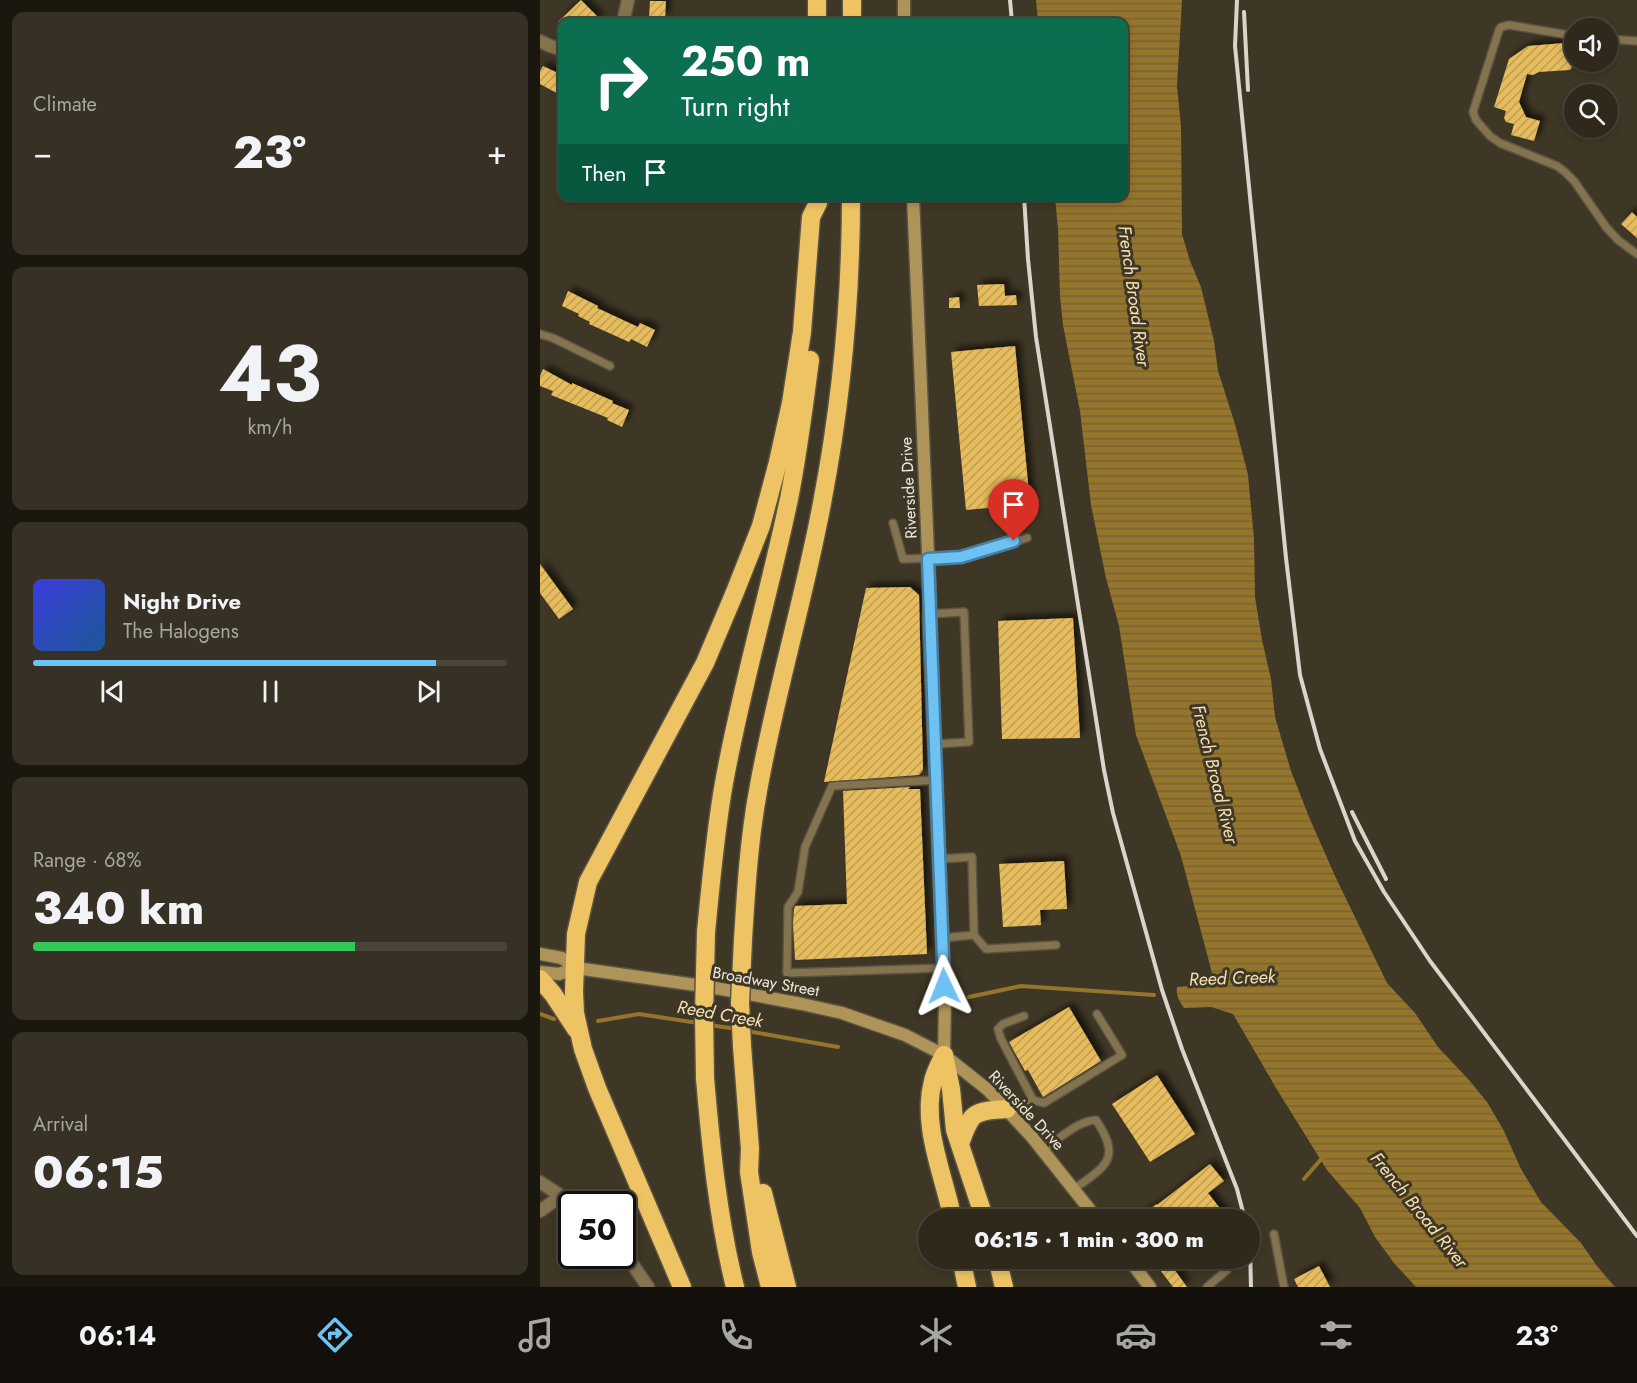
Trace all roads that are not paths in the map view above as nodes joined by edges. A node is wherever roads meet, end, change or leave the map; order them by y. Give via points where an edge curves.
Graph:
1 (628, 0) edge
2 (817, 0) edge
3 (852, 0) edge
4 (904, 0) edge
5 (624, 18) edge
6 (817, 18) edge
7 (852, 18) edge
8 (904, 18) edge
9 (1564, 34) edge
10 (1618, 40) edge
11 (540, 41) edge
12 (1637, 41) edge
13 (558, 48) edge
14 (818, 201) edge
15 (818, 201) edge
16 (851, 201) edge
17 (913, 201) edge
18 (1637, 254) edge
19 (540, 334) edge
20 (610, 366) dead end
21 (893, 523) dead end
22 (1027, 538) dead end
23 (928, 559) junction
24 (930, 614) junction
25 (935, 744) junction
26 (936, 780) junction
27 (939, 859) junction
28 (974, 935) junction
29 (942, 938) junction
30 (1056, 945) dead end
31 (540, 954) edge
32 (576, 968) junction
33 (943, 968) junction
34 (540, 972) edge
35 (540, 979) edge
36 (1097, 1014) dead end
37 (1024, 1016) dead end
38 (579, 1034) junction
39 (944, 1055) junction
40 (1033, 1100) junction
41 (1011, 1113) junction
42 (960, 1144) junction
43 (750, 1149) junction
44 (1043, 1150) junction
45 (540, 1182) edge
46 (1074, 1190) junction
47 (558, 1194) edge
48 (558, 1198) edge
49 (950, 1209) edge
50 (981, 1209) edge
51 (1089, 1209) edge
52 (540, 1211) edge
53 (1274, 1234) dead end
54 (636, 1269) edge
55 (963, 1269) edge
56 (1000, 1269) edge
57 (1136, 1269) edge
58 (1227, 1270) dead end
59 (648, 1287) edge
60 (681, 1287) edge
61 (735, 1287) edge
62 (770, 1287) edge
63 (787, 1287) edge
64 (967, 1287) edge
65 (1004, 1287) edge
66 (1150, 1287) edge
67 (1207, 1287) edge
68 (1284, 1287) edge

1 - 5 street
2 - 6 highway
3 - 7 highway
4 - 8 main road
9 - 18 lane via 1501,27 1474,116 1500,143 1565,172 1606,227
10 - 12 lane
11 - 13 street
14 - 61 highway, bridge via 816,295 799,440 724,784 706,932 705,1078 712,1162
15 - 32 highway via 811,217 802,332 791,403 761,526 705,663 588,882 576,934
16 - 43 highway, bridge via 849,286 839,401 822,504 769,735 748,855 740,1003
17 - 23 main road, Riverside Drive
19 - 20 lane
21 - 23 lane via 903,559
22 - 23 lane via 961,557
23 - 24 main road, Riverside Drive
24 - 25 main road, Riverside Drive
24 - 25 lane via 964,612 969,742
25 - 26 main road, Riverside Drive
26 - 27 main road, Riverside Drive
26 - 33 lane via 832,786 805,847 798,892 788,907 787,973
27 - 28 lane via 972,857
27 - 29 main road, Riverside Drive
28 - 29 lane
28 - 30 lane via 986,949
29 - 33 main road, Riverside Drive
31 - 32 main road, Broadway Street via 562,958
32 - 34 main road, Broadway Street via 560,974
32 - 38 highway via 574,992
32 - 39 main road, Broadway Street via 710,987 842,1013 905,1035
33 - 39 main road, Riverside Drive
35 - 38 highway
36 - 40 lane via 1122,1055 1044,1103
37 - 40 lane via 998,1029
38 - 60 highway via 597,1088
39 - 41 main road, Riverside Drive
39 - 42 highway
39 - 49 highway via 933,1080 930,1120
40 - 41 lane
41 - 42 highway via 984,1110 976,1114 968,1122
41 - 44 main road, Riverside Drive
42 - 50 highway
43 - 62 highway via 749,1172
43 - 63 highway via 760,1173
44 - 46 main road, Riverside Drive
44 - 46 lane via 1080,1124 1096,1120 1110,1145 1108,1160
45 - 47 street
46 - 51 main road, Riverside Drive
48 - 52 street
53 - 68 lane
54 - 59 street
55 - 64 highway
56 - 65 highway
57 - 66 main road
58 - 67 lane

